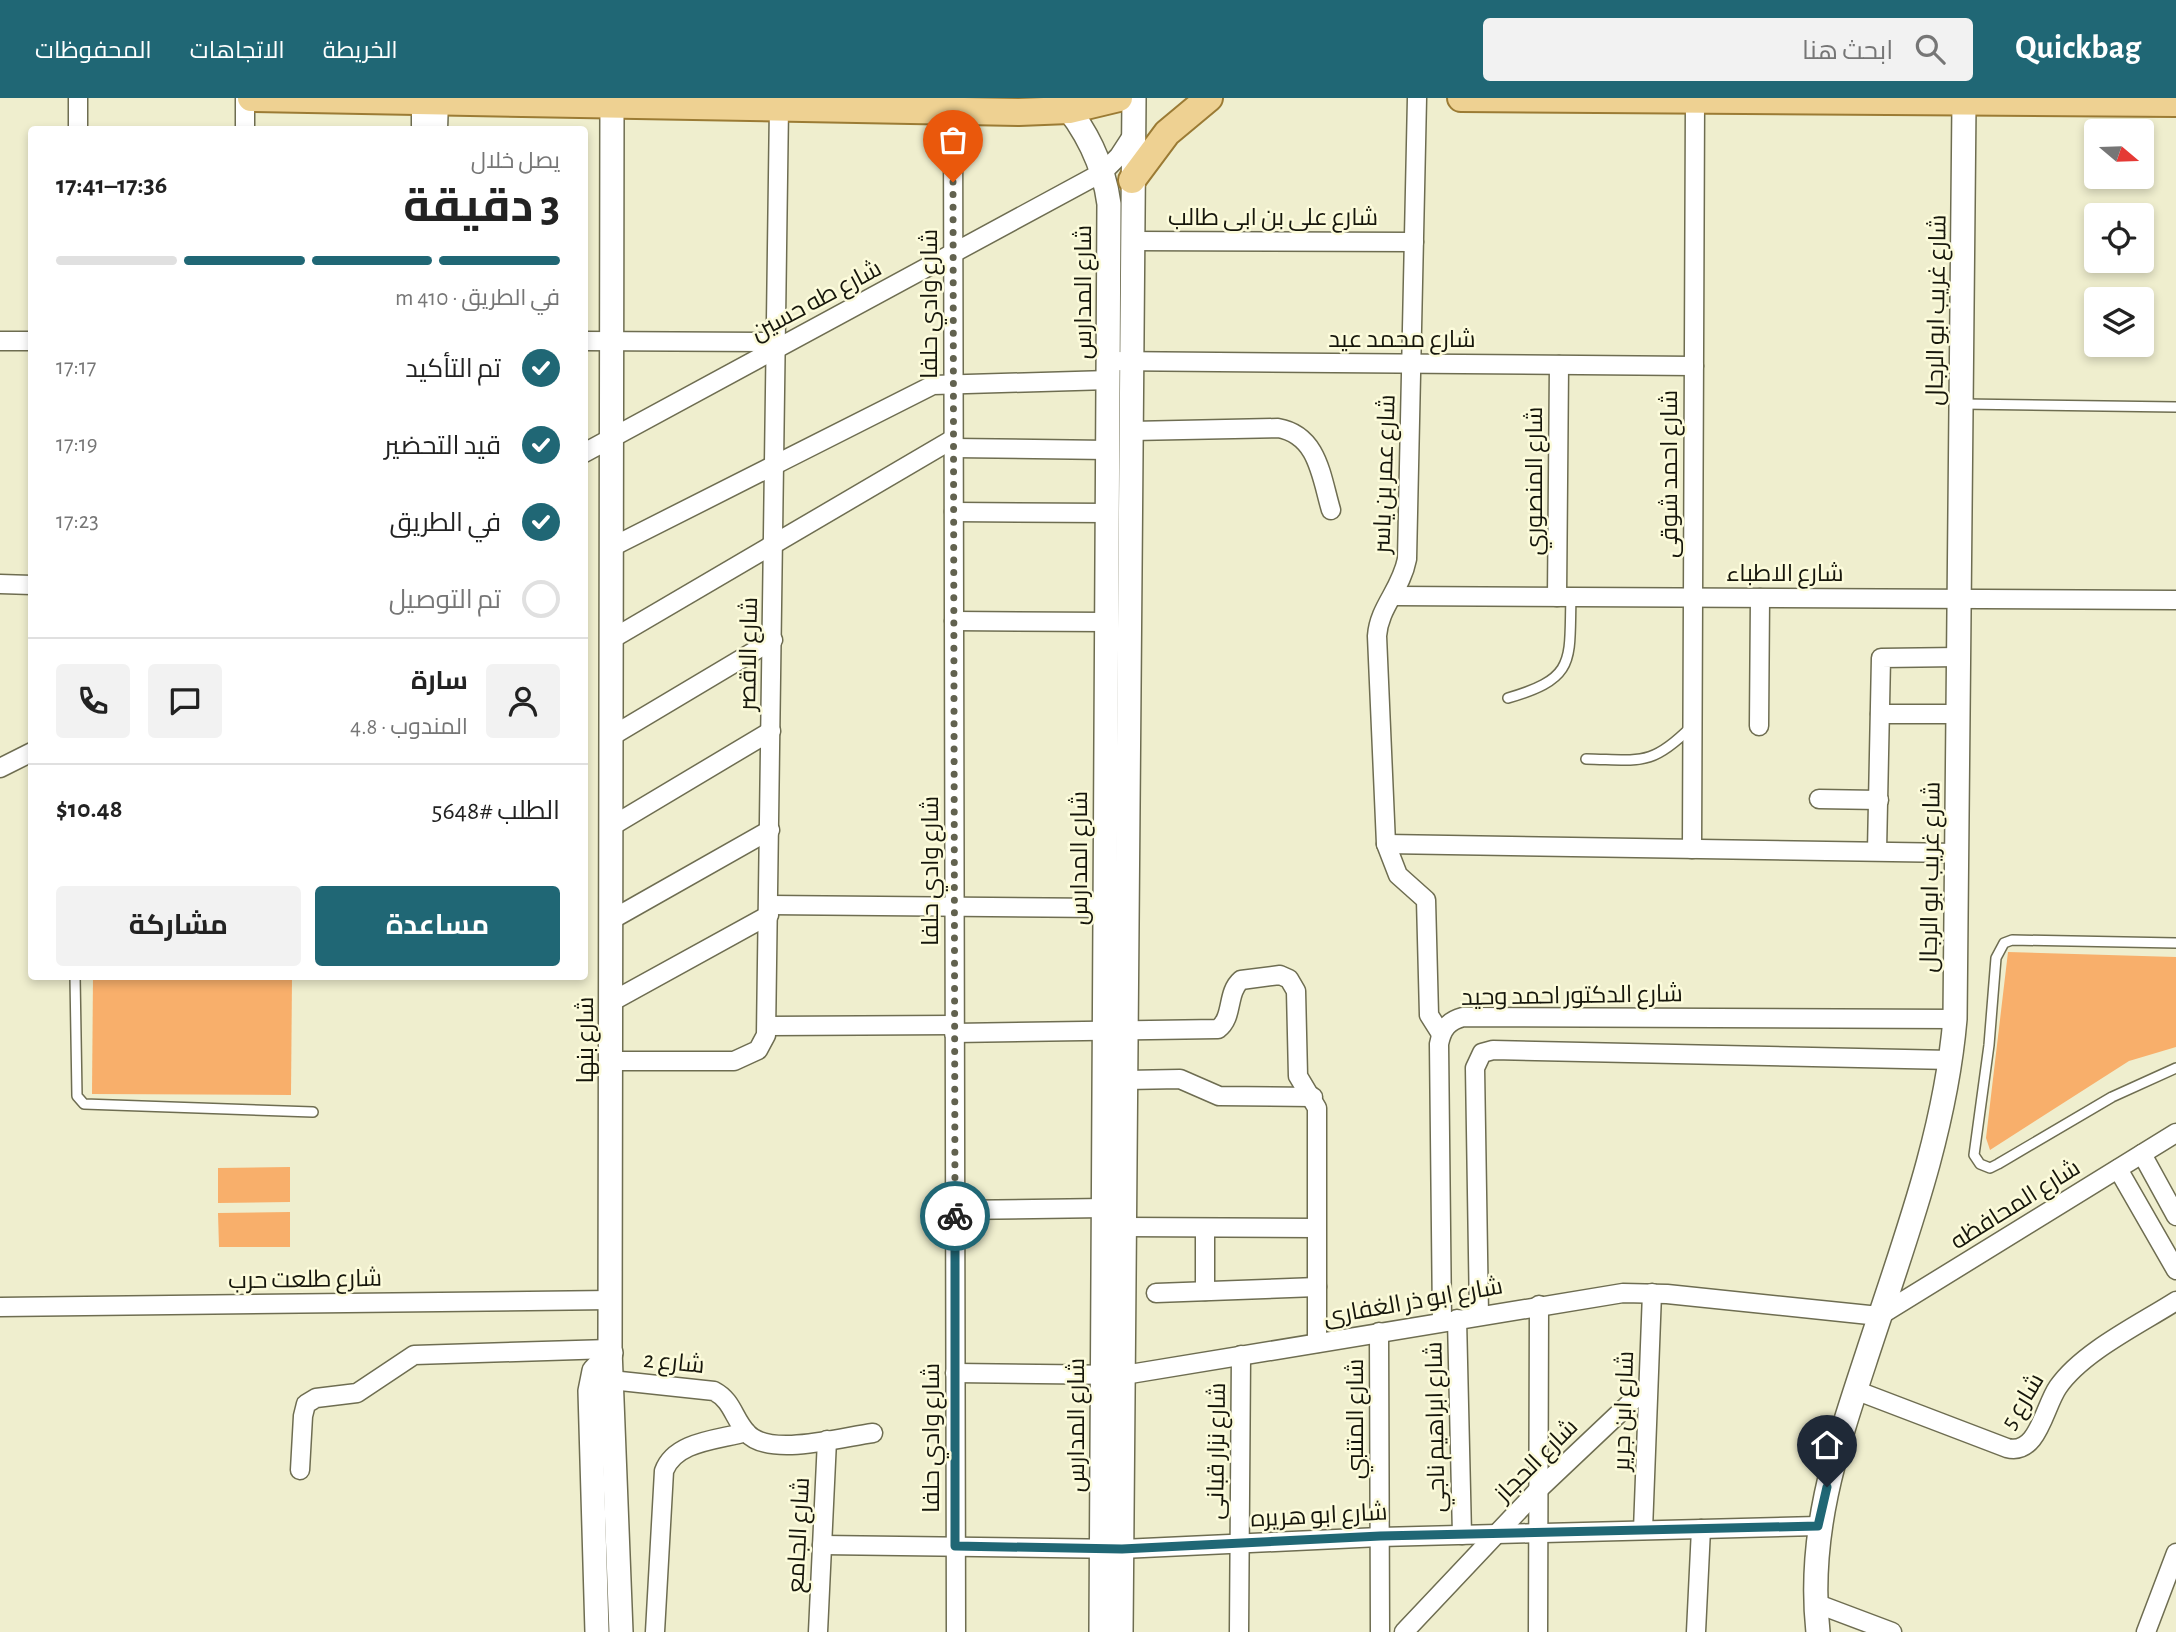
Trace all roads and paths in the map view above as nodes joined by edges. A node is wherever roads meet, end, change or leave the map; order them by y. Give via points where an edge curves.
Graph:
1 (78, 98) edge
2 (245, 98) edge
3 (251, 98) edge
4 (1119, 98) edge
5 (1134, 98) edge
6 (1209, 98) edge
7 (1418, 98) edge
8 (1461, 98) edge
9 (430, 100) edge
10 (1695, 100) junction
11 (612, 101) edge
12 (2013, 101) edge
13 (1964, 103) junction
14 (2176, 103) edge
15 (1064, 104) edge
16 (779, 106) junction
17 (953, 111) junction
18 (78, 126) edge
19 (245, 126) edge
20 (422, 126) edge
21 (437, 126) edge
22 (1132, 136) junction
23 (1103, 172) junction
24 (1132, 180) junction
25 (1132, 241) junction
26 (1414, 242) junction
27 (953, 253) junction
28 (0, 341) edge
29 (28, 341) edge
30 (588, 341) edge
31 (612, 341) junction
32 (776, 345) junction
33 (1132, 361) junction
34 (1412, 363) junction
35 (1559, 365) junction
36 (1694, 366) junction
37 (1109, 370) junction
38 (953, 382) junction
39 (1962, 404) junction
40 (2176, 407) edge
41 (1132, 431) junction
42 (613, 438) junction
43 (953, 444) junction
44 (1108, 450) junction
45 (588, 451) edge
46 (775, 464) junction
47 (1331, 510) dead end
48 (954, 512) junction
49 (1108, 513) junction
50 (774, 542) junction
51 (612, 547) junction
52 (0, 584) edge
53 (28, 585) edge
54 (1395, 596) junction
55 (1564, 597) junction
56 (1693, 598) junction
57 (1760, 598) junction
58 (1959, 599) junction
59 (2176, 600) edge
60 (954, 621) junction
61 (1107, 622) junction
62 (612, 639) junction
63 (773, 640) junction
64 (1959, 657) junction
65 (1508, 698) dead end
66 (1880, 714) junction
67 (1958, 714) junction
68 (1693, 726) junction
69 (1759, 726) dead end
70 (771, 731) junction
71 (612, 736) junction
72 (28, 754) edge
73 (1586, 759) dead end
74 (0, 768) edge
75 (1819, 799) dead end
76 (1878, 800) junction
77 (612, 826) junction
78 (771, 830) junction
79 (1386, 844) junction
80 (1692, 849) junction
81 (1877, 852) junction
82 (1957, 853) junction
83 (954, 907) junction
84 (1105, 908) junction
85 (769, 910) junction
86 (611, 920) junction
87 (2176, 943) edge
88 (75, 980) edge
89 (611, 1002) junction
90 (1955, 1019) junction
91 (768, 1026) junction
92 (954, 1029) junction
93 (1116, 1032) junction
94 (1441, 1034) junction
95 (1951, 1060) junction
96 (611, 1061) junction
97 (2176, 1068) edge
98 (1126, 1080) junction
99 (1313, 1097) junction
100 (313, 1112) dead end
101 (2176, 1133) edge
102 (2142, 1154) junction
103 (2118, 1169) junction
104 (1104, 1208) junction
105 (955, 1210) junction
106 (2176, 1216) edge
107 (1125, 1227) junction
108 (1205, 1228) junction
109 (1316, 1228) junction
110 (2176, 1270) edge
111 (1317, 1287) junction
112 (1205, 1292) junction
113 (1156, 1293) dead end
114 (1652, 1293) junction
115 (611, 1300) junction
116 (2176, 1301) edge
117 (1539, 1305) junction
118 (0, 1307) edge
119 (1479, 1315) junction
120 (1880, 1316) junction
121 (1450, 1320) junction
122 (1379, 1332) junction
123 (1317, 1342) junction
124 (610, 1351) junction
125 (1241, 1355) junction
126 (955, 1373) junction
127 (1113, 1375) junction
128 (611, 1380) junction
129 (1648, 1386) junction
130 (1855, 1391) junction
131 (746, 1432) junction
132 (873, 1433) dead end
133 (827, 1440) junction
134 (300, 1470) dead end
135 (1539, 1489) junction
136 (1818, 1526) junction
137 (1700, 1529) junction
138 (1643, 1530) junction
139 (1539, 1533) junction
140 (1497, 1534) junction
141 (1462, 1535) junction
142 (1380, 1536) junction
143 (1240, 1544) junction
144 (822, 1545) junction
145 (955, 1546) junction
146 (1112, 1549) junction
147 (2176, 1553) edge
148 (1815, 1603) junction
149 (597, 1632) edge
150 (621, 1632) edge
151 (655, 1632) edge
152 (818, 1632) edge
153 (956, 1632) edge
154 (1101, 1632) edge
155 (1121, 1632) edge
156 (1239, 1632) edge
157 (1380, 1632) edge
158 (1404, 1632) edge
159 (1538, 1632) edge
160 (1696, 1632) edge
161 (1818, 1632) edge
162 (1892, 1632) edge
163 (2146, 1632) edge

1 - 18 street
2 - 19 street
3 - 9 main road
4 - 15 main road
5 - 22 main road, شارع المدارس
6 - 24 main road via 1167,133
7 - 26 street, شارع عمر بن ياسر
8 - 10 main road
9 - 11 main road
9 - 20 street
9 - 21 street
10 - 13 main road
10 - 36 street, شارع احمد شوقى
11 - 16 main road
11 - 31 main road, شارع بنها
12 - 13 main road
12 - 14 main road
13 - 39 main road, شارع غريب ابو الرجال
15 - 17 main road
15 - 23 main road, شارع المدارس
16 - 17 main road
16 - 32 street, شارع الاقصر
17 - 27 street, شارع وادي حلفا
22 - 23 street, شارع طه حسين
22 - 24 main road, شارع المدارس
23 - 27 street, شارع طه حسين
23 - 37 main road, شارع المدارس via 1109,204
24 - 25 main road, شارع المدارس
25 - 26 street, شارع على بن ابى طالب
25 - 33 main road, شارع المدارس
26 - 34 street, شارع عمر بن ياسر
27 - 32 street, شارع طه حسين
27 - 38 street, شارع وادي حلفا
28 - 29 street
30 - 31 street
31 - 32 street
31 - 42 main road, شارع بنها
32 - 42 street, شارع طه حسين
32 - 46 street, شارع الاقصر
33 - 34 street, شارع محمد عيد
33 - 37 street, شارع محمد عيد
33 - 41 main road, شارع المدارس
34 - 35 street, شارع محمد عيد
34 - 54 street, شارع عمر بن ياسر via 1407,559
35 - 36 street, شارع محمد عيد
35 - 55 street, شارع المنصوري
36 - 56 street, شارع احمد شوقى
37 - 38 street, شارع محمد عيد
37 - 44 main road, شارع المدارس
38 - 43 street, شارع وادي حلفا
38 - 46 street, شارع محمد عيد via 927,387
39 - 40 lane
39 - 58 main road, شارع غريب ابو الرجال
41 - 47 street via 1278,428 1296,433 1314,453
41 - 93 main road, شارع المدارس
42 - 45 street, شارع طه حسين
42 - 51 main road, شارع بنها
43 - 44 street
43 - 48 street, شارع وادي حلفا
43 - 50 street
44 - 49 main road, شارع المدارس
46 - 50 street, شارع الاقصر
46 - 51 street, شارع محمد عيد
48 - 49 street
48 - 60 street, شارع وادي حلفا
49 - 61 main road, شارع المدارس
50 - 62 street
50 - 63 street, شارع الاقصر
51 - 62 main road, شارع بنها
52 - 53 street
54 - 55 street, شارع الاطباء
54 - 79 street, شارع عمر بن ياسر via 1381,614 1377,636
55 - 56 street, شارع الاطباء
55 - 65 lane via 1569,656 1564,668 1545,686
56 - 57 street, شارع الاطباء
56 - 68 street, شارع احمد شوقى
57 - 58 street, شارع الاطباء
57 - 69 street
58 - 59 street, شارع الاطباء
58 - 64 main road, شارع غريب ابو الرجال
60 - 61 street
60 - 83 street, شارع وادي حلفا
61 - 84 main road, شارع المدارس
62 - 71 main road, شارع بنها
63 - 70 street, شارع الاقصر
63 - 71 street
64 - 66 street via 1881,658
64 - 67 main road, شارع غريب ابو الرجال
66 - 67 street
66 - 76 street
67 - 82 main road, شارع غريب ابو الرجال
68 - 73 lane via 1657,757
68 - 80 street, شارع احمد شوقى
70 - 77 street
70 - 78 street, شارع الاقصر
71 - 77 main road, شارع بنها
72 - 74 street
75 - 76 street
76 - 81 street
77 - 86 main road, شارع بنها
78 - 85 street, شارع الاقصر
78 - 86 street
79 - 80 street
79 - 94 street, شارع عمر بن ياسر via 1398,875 1426,900 1429,1016
80 - 81 street
81 - 82 street
82 - 90 main road, شارع غريب ابو الرجال
83 - 84 street
83 - 85 street
83 - 92 street, شارع وادي حلفا
84 - 93 main road, شارع المدارس
85 - 89 street
85 - 91 street, شارع الاقصر
86 - 89 main road, شارع بنها
87 - 97 lane via 2004,943 1996,958 1990,1045 1974,1155 1990,1168 2112,1097
88 - 100 lane via 77,1096 84,1104
89 - 96 main road, شارع بنها
90 - 94 street, شارع الدكتور احمد وحيد via 1463,1017 1454,1019
90 - 95 main road, شارع غريب ابو الرجال
91 - 92 street
91 - 96 street via 758,1050 743,1059
92 - 93 street
92 - 105 street, شارع وادي حلفا
93 - 98 main road, شارع المدارس
93 - 99 street via 1218,1029 1225,1023 1233,989 1241,980 1285,976 1296,991 1298,1076
93 - 104 main road, شارع المدارس
94 - 121 street, شارع الدكتور احمد وحيد
95 - 119 street via 1482,1053 1475,1068
95 - 120 main road, شارع غريب ابو الرجال via 1934,1148
96 - 115 main road, شارع بنها
98 - 99 street via 1180,1079 1219,1096
98 - 107 main road, شارع المدارس
99 - 109 street via 1317,1112
101 - 102 street, شارع المحافظه
102 - 103 street, شارع المحافظه
102 - 106 street
103 - 110 street
103 - 120 street, شارع المحافظه
104 - 105 street
104 - 127 main road, شارع المدارس
105 - 126 street, شارع وادي حلفا
107 - 108 street
107 - 127 main road, شارع المدارس
108 - 109 street
108 - 112 street
109 - 111 street
111 - 112 street
111 - 123 street
112 - 113 street
114 - 117 street, شارع ابو ذر الغفارى via 1609,1294
114 - 120 street, شارع ابو ذر الغفارى
114 - 129 street, شارع ابن جرير
115 - 118 street, شارع طلعت حرب
115 - 124 main road, شارع بنها
116 - 130 street, شارع 5 via 2066,1377 2050,1399 2031,1442 2020,1450
117 - 119 street, شارع ابو ذر الغفارى
117 - 135 street
119 - 121 street, شارع ابو ذر الغفارى
120 - 130 main road, شارع غريب ابو الرجال
121 - 122 street, شارع ابو ذر الغفارى
121 - 141 street, شارع ابراهيم ناجي
122 - 123 street, شارع ابو ذر الغفارى
122 - 142 street, شارع المتنبي
123 - 125 street, شارع ابو ذر الغفارى
124 - 128 main road, شارع بنها
124 - 134 street via 414,1355 357,1393 316,1398 306,1404
124 - 149 main road via 594,1371 590,1391
125 - 127 street, شارع ابو ذر الغفارى
125 - 143 street, شارع نزار قبانى
126 - 127 street, شارع ابو ذر الغفارى
126 - 145 street, شارع وادي حلفا
127 - 146 main road, شارع المدارس
128 - 131 street, شارع 2 via 714,1391 727,1399
128 - 150 main road, شارع بنها
129 - 135 street, شارع الحجاز
129 - 138 street, شارع ابن جرير
130 - 136 main road, شارع غريب ابو الرجال
131 - 133 street via 770,1446
131 - 151 street via 688,1447 668,1460
132 - 133 street
133 - 144 street, شارع الجامع
135 - 139 street
135 - 140 street, شارع الحجاز
136 - 137 street, شارع ابو هريره
136 - 148 main road, شارع غريب ابو الرجال
137 - 138 street, شارع ابو هريره
137 - 160 street
138 - 139 street, شارع ابو هريره
139 - 140 street, شارع ابو هريره
139 - 159 street
140 - 141 street, شارع ابو هريره
140 - 158 street, شارع الحجاز
141 - 142 street, شارع ابو هريره
142 - 143 street, شارع ابو هريره
142 - 157 street, شارع المتنبي
143 - 146 street, شارع ابو هريره
143 - 156 street, شارع نزار قبانى
144 - 145 street, شارع ابو هريره
144 - 152 street, شارع الجامع
145 - 146 street, شارع ابو هريره
145 - 153 street, شارع وادي حلفا
146 - 154 main road, شارع المدارس
146 - 155 main road, شارع المدارس
147 - 163 street
148 - 161 main road, شارع غريب ابو الرجال
148 - 162 street

